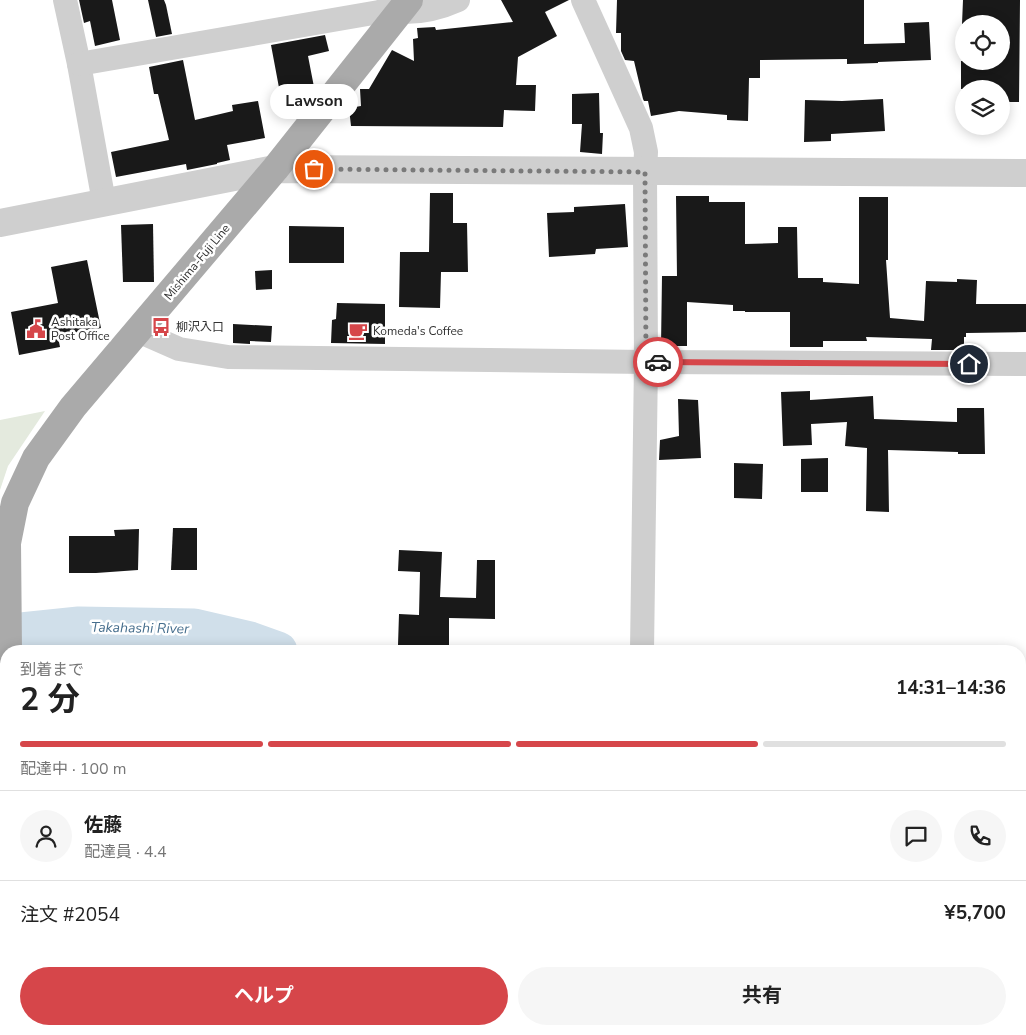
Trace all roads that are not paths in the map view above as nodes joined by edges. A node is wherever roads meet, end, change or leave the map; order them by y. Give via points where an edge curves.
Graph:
1 (65, 0) edge
2 (458, 0) edge
3 (583, 0) edge
4 (392, 6) edge
5 (79, 64) junction
6 (276, 169) junction
7 (645, 172) junction
8 (1026, 173) edge
9 (104, 202) junction
10 (0, 223) edge
11 (138, 331) junction
12 (646, 362) junction
13 (1026, 364) edge
14 (5, 594) edge
15 (8, 645) edge
16 (642, 645) edge

1 - 5 street
2 - 4 street via 418,13
3 - 7 street via 642,128
4 - 5 street
4 - 6 main road, Mishima-Fuji Line
5 - 9 street
6 - 7 street
6 - 9 street
6 - 11 main road, Mishima-Fuji Line
7 - 8 street
7 - 12 street
9 - 10 street
11 - 12 street via 180,349 228,357
11 - 14 main road, Mishima-Fuji Line via 73,407 36,458 15,503 7,543
12 - 13 street
12 - 16 street
14 - 15 main road, Mishima-Fuji Line

